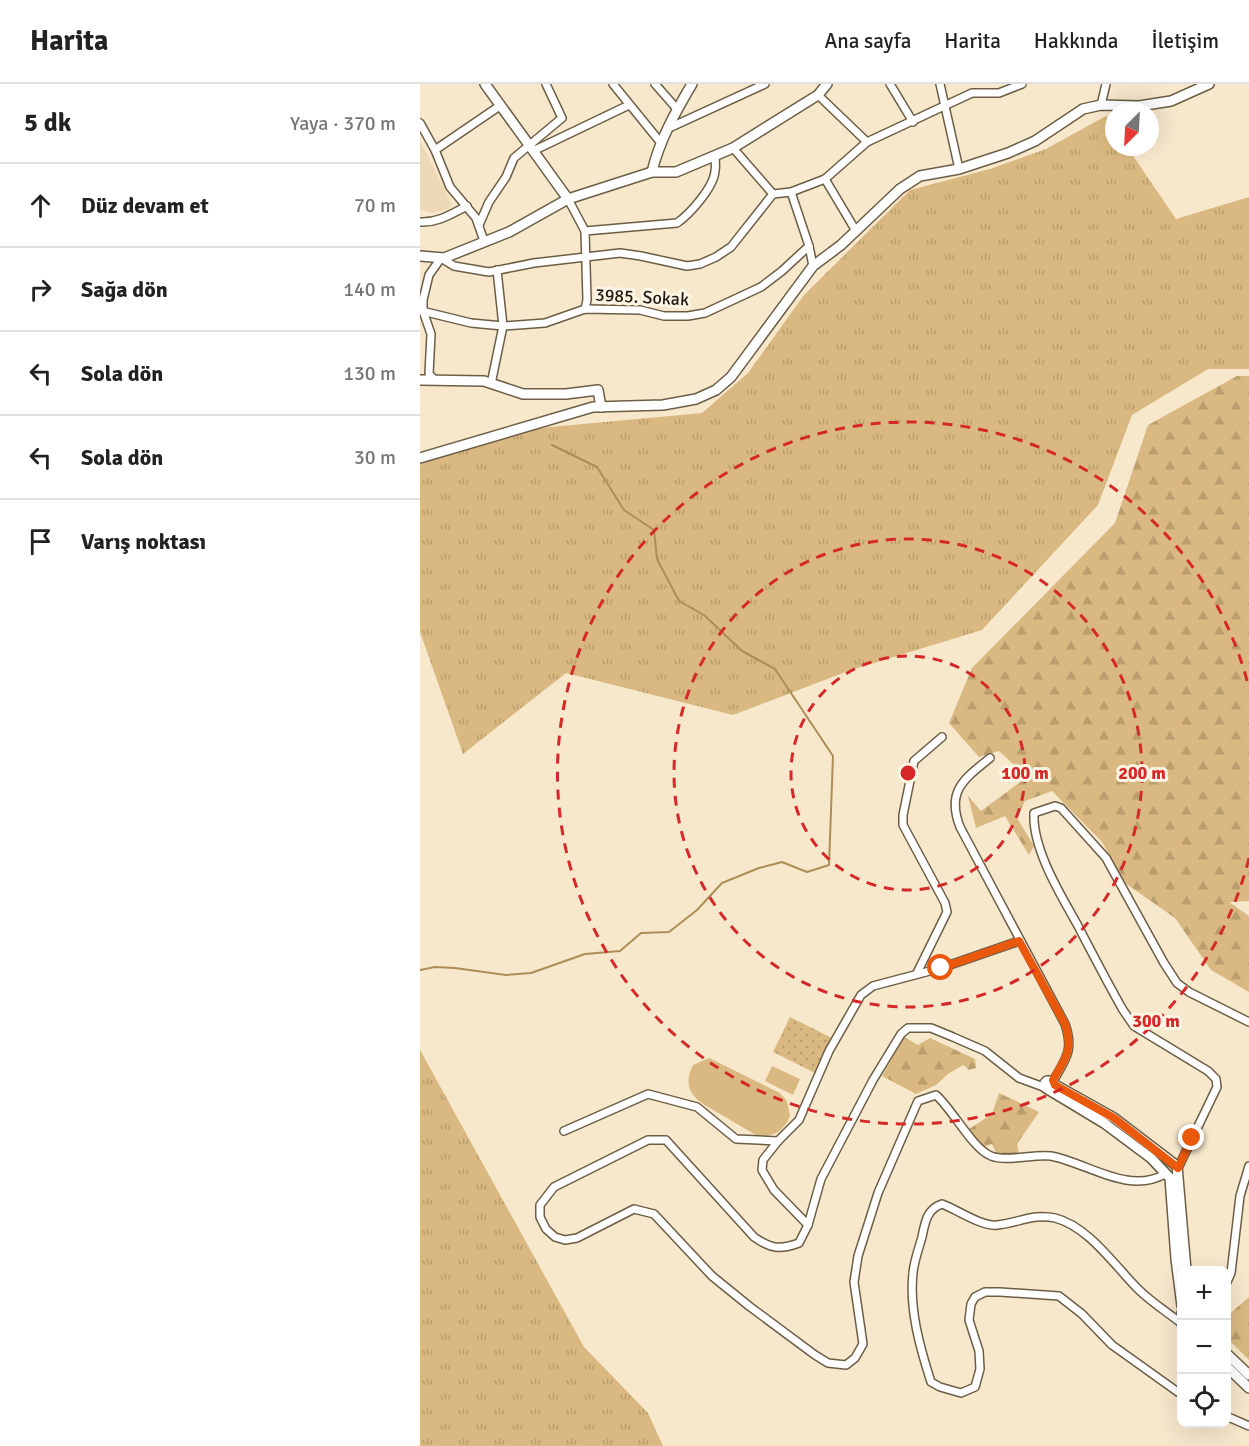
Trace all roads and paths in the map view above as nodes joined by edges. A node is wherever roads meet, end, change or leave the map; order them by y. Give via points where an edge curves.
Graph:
1 (484, 84) edge
2 (546, 84) edge
3 (613, 84) edge
4 (655, 84) edge
5 (692, 84) edge
6 (827, 84) edge
7 (890, 84) edge
8 (940, 84) edge
9 (1022, 84) edge
10 (1106, 84) edge
11 (1209, 84) edge
12 (761, 85) edge
13 (1012, 86) edge
14 (818, 95) junction
15 (501, 105) junction
16 (629, 105) junction
17 (946, 105) junction
18 (1101, 105) junction
19 (677, 109) junction
20 (913, 122) junction
21 (420, 123) edge
22 (669, 128) junction
23 (867, 142) junction
24 (661, 143) junction
25 (532, 147) junction
26 (733, 148) junction
27 (435, 150) junction
28 (715, 156) junction
29 (959, 168) junction
30 (652, 172) junction
31 (825, 179) junction
32 (791, 192) junction
33 (773, 194) junction
34 (568, 198) junction
35 (467, 206) junction
36 (420, 222) edge
37 (479, 225) junction
38 (585, 231) junction
39 (856, 231) junction
40 (484, 241) junction
41 (809, 246) junction
42 (420, 256) edge
43 (586, 257) junction
44 (441, 258) junction
45 (813, 266) junction
46 (498, 270) junction
47 (585, 309) junction
48 (422, 311) edge
49 (503, 326) junction
50 (420, 380) edge
51 (434, 380) junction
52 (492, 384) junction
53 (601, 407) junction
54 (420, 458) edge
55 (942, 737) dead end
56 (990, 758) dead end
57 (1019, 941) junction
58 (917, 973) junction
59 (1249, 1022) edge
60 (1052, 1085) junction
61 (564, 1131) dead end
62 (778, 1141) junction
63 (1249, 1166) edge
64 (1171, 1171) junction
65 (808, 1225) junction
66 (1185, 1266) edge
67 (1231, 1266) edge
68 (1177, 1267) edge
69 (1177, 1320) edge
70 (1231, 1357) edge
71 (1231, 1370) edge
72 (1249, 1375) edge
73 (1249, 1388) edge
74 (1177, 1391) edge
75 (1231, 1418) edge
76 (1249, 1426) edge

1 - 15 street
2 - 25 street via 562,118
3 - 16 street
4 - 19 street
5 - 19 street
6 - 14 street
7 - 20 street
8 - 17 street
9 - 13 street
10 - 18 street
11 - 18 street via 1171,101 1139,106
12 - 22 street
13 - 17 street via 999,93 972,93
14 - 23 street
14 - 26 street
15 - 25 street
15 - 27 street
16 - 24 street
16 - 25 street
17 - 20 street
17 - 29 street
18 - 29 street via 1083,109 1035,141 1008,153
19 - 22 street
20 - 23 street
21 - 27 street
22 - 24 street
23 - 31 street
24 - 30 street
25 - 34 street
25 - 37 street via 514,158
26 - 28 street
26 - 33 street
27 - 35 street via 450,187
28 - 30 street via 676,172
28 - 38 street via 715,174 706,190 677,223
29 - 39 street via 920,176 900,189
30 - 34 street
31 - 32 street
31 - 39 street
32 - 33 street
32 - 41 street
33 - 43 street via 731,247 700,264 687,266 620,253
34 - 38 street
34 - 40 street via 509,232
35 - 36 street via 431,223
35 - 37 street
37 - 40 street
38 - 43 street
39 - 45 street
40 - 44 street
41 - 45 street
41 - 47 street, 3985. Sokak via 761,287 705,313 664,316 640,310
42 - 44 street
43 - 46 street
43 - 47 street
44 - 46 street via 454,266
44 - 48 street via 429,274
45 - 53 street via 731,377 716,390 696,399 663,405
46 - 49 street
47 - 49 street, 3985. Sokak via 545,323
48 - 49 street, 3985. Sokak
48 - 51 street via 431,334 429,374
49 - 52 street
50 - 51 street
51 - 52 street
52 - 53 street via 523,394 597,390
53 - 54 street
55 - 58 street via 914,761 903,815 903,825 947,912
56 - 57 street via 959,788 954,813
57 - 58 street
57 - 60 street via 1069,1037 1068,1056
58 - 62 street via 873,986 861,995 829,1051 799,1120
59 - 64 street via 1177,983 1106,858 1061,807 1034,813 1042,853 1056,885 1123,1010 1134,1026 1216,1078 1217,1088
60 - 64 street via 1114,1118
60 - 65 street via 1019,1078 985,1051 931,1028 908,1028 873,1080 821,1179
61 - 62 street via 648,1094 697,1107 736,1139
62 - 65 street via 763,1160 762,1170 774,1190
63 - 67 street via 1240,1196
64 - 65 street via 1154,1180 1128,1182 1049,1156 992,1157 980,1149 936,1095 918,1101 878,1193 858,1256 854,1282 863,1344 846,1365 828,1363 749,1306 712,1276 654,1214 634,1209 577,1238 565,1240 546,1229 540,1217 540,1204 554,1187 648,1140 658,1139 666,1140 763,1244 784,1248 799,1243
64 - 66 street
64 - 68 street
69 - 74 street via 1140,1291 1096,1244 1074,1226 1056,1218 1035,1216 995,1226 942,1204 934,1206 927,1216 913,1271 912,1302 931,1382 961,1393 975,1387 980,1369 969,1320 971,1304 985,1292 1000,1292 1059,1296 1112,1345
70 - 72 street
71 - 73 street
75 - 76 street

